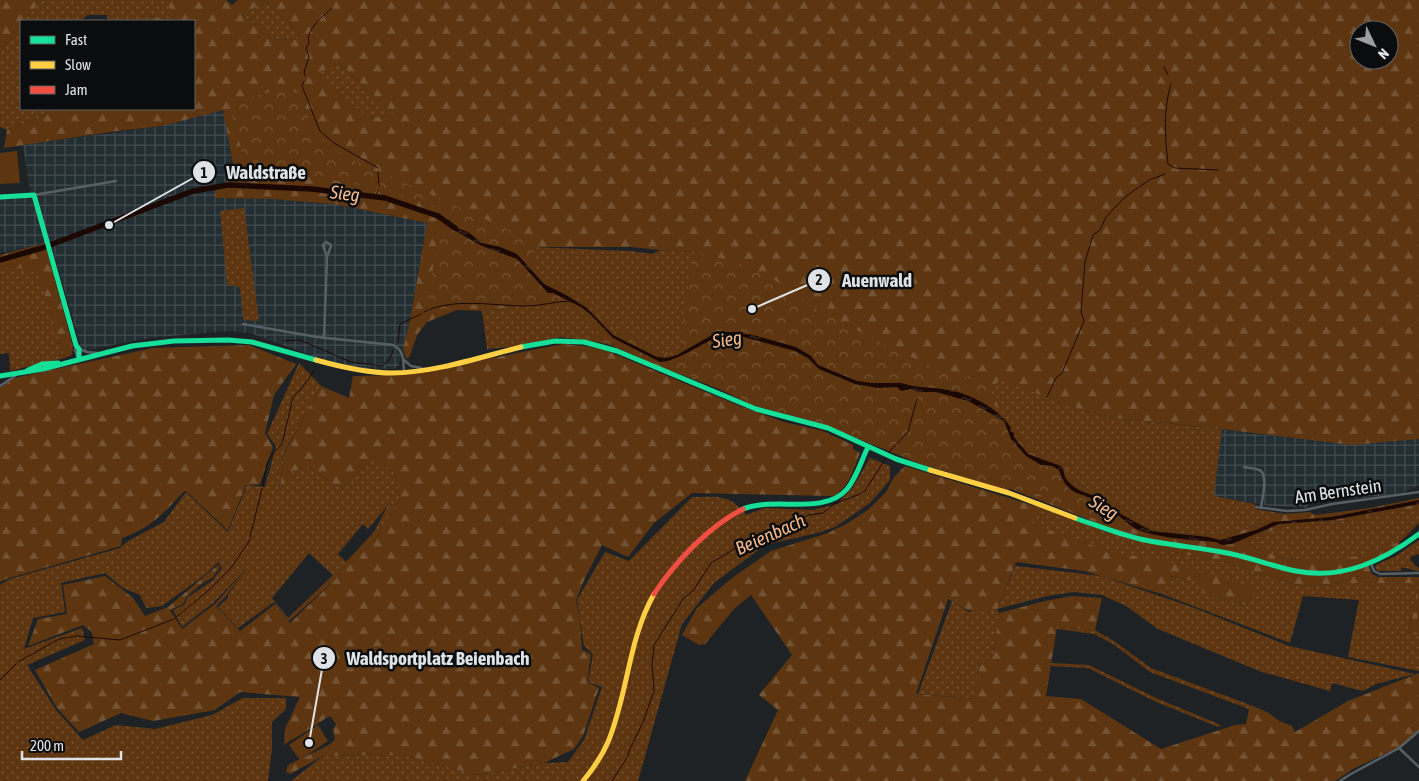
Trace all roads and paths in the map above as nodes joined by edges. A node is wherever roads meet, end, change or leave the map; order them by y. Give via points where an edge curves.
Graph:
1 (116, 181) dead end
2 (34, 195) junction
3 (0, 198) edge
4 (327, 257) junction
5 (244, 324) dead end
6 (324, 338) junction
7 (77, 347) junction
8 (99, 354) junction
9 (403, 358) junction
10 (79, 359) junction
11 (425, 369) junction
12 (404, 372) junction
13 (17, 373) junction
14 (0, 376) edge
15 (0, 386) edge
16 (868, 447) junction
17 (1244, 467) dead end
18 (1419, 492) edge
19 (1256, 507) dead end
20 (1261, 508) junction
21 (1419, 534) edge
22 (1370, 564) junction
23 (1419, 574) edge
24 (1419, 731) edge
25 (1399, 748) junction
26 (1419, 767) edge
27 (583, 781) edge
28 (1340, 781) edge

1 - 2 street
2 - 3 main road
2 - 7 main road
4 - 4 street via 323,245 326,242 332,246
4 - 6 street
5 - 6 street
6 - 9 street via 393,345 401,350
7 - 8 street
7 - 10 main road
8 - 10 main road
8 - 12 main road via 150,343 238,340 271,346 351,370
9 - 11 street via 411,366
9 - 12 street
10 - 13 main road via 42,364
11 - 12 main road
11 - 16 main road via 536,344 584,342 617,351 756,409 828,428
13 - 14 main road
13 - 15 street
16 - 22 main road via 937,473 1009,493 1140,539 1224,552 1297,571 1334,572
16 - 27 main road via 853,481 839,496 816,502 767,503 749,507 711,531 671,572 647,608 608,742 600,760
17 - 20 street via 1255,468 1264,478
18 - 20 street, Am Bernstein via 1305,510
19 - 20 street, Am Bernstein
21 - 22 main road
22 - 23 street via 1380,574
24 - 25 street
25 - 26 street
25 - 28 street

